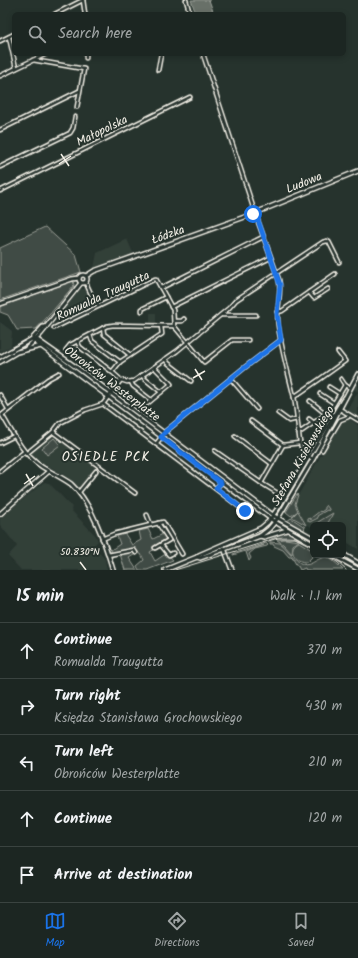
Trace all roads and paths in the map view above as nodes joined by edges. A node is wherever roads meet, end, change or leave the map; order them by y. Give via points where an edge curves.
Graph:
1 (83, 0) edge
2 (186, 0) edge
3 (59, 12) edge
4 (85, 12) edge
5 (189, 12) edge
6 (12, 35) edge
7 (9, 37) junction
8 (0, 41) edge
9 (12, 50) edge
10 (13, 56) edge
11 (42, 56) edge
12 (161, 56) edge
13 (205, 56) edge
14 (33, 60) junction
15 (16, 68) junction
16 (158, 70) dead end
17 (0, 76) edge
18 (79, 91) junction
19 (190, 98) dead end
20 (77, 107) dead end
21 (75, 117) dead end
22 (0, 130) edge
23 (0, 167) edge
24 (358, 171) edge
25 (0, 191) edge
26 (256, 212) junction
27 (264, 237) junction
28 (270, 258) junction
29 (339, 262) dead end
30 (276, 274) junction
31 (335, 274) dead end
32 (86, 276) junction
33 (79, 278) junction
34 (81, 283) junction
35 (86, 283) junction
36 (161, 288) junction
37 (328, 289) dead end
38 (309, 292) junction
39 (166, 297) junction
40 (0, 304) edge
41 (100, 306) junction
42 (171, 306) junction
43 (142, 311) dead end
44 (277, 312) junction
45 (221, 315) junction
46 (256, 315) dead end
47 (184, 319) dead end
48 (174, 320) junction
49 (162, 326) junction
50 (174, 326) junction
51 (54, 328) dead end
52 (103, 328) junction
53 (90, 335) junction
54 (34, 339) junction
55 (248, 340) dead end
56 (281, 340) junction
57 (77, 341) junction
58 (187, 343) junction
59 (41, 346) junction
60 (25, 350) junction
61 (66, 350) dead end
62 (338, 352) dead end
63 (130, 355) junction
64 (0, 357) edge
65 (165, 359) junction
66 (0, 362) edge
67 (120, 362) junction
68 (154, 367) junction
69 (59, 372) dead end
70 (112, 372) junction
71 (358, 374) edge
72 (142, 375) junction
73 (231, 378) junction
74 (341, 379) dead end
75 (121, 380) junction
76 (191, 381) dead end
77 (131, 382) junction
78 (345, 385) junction
79 (329, 387) dead end
80 (350, 388) junction
81 (162, 392) junction
82 (111, 393) junction
83 (320, 394) dead end
84 (340, 394) junction
85 (0, 395) edge
86 (108, 397) junction
87 (294, 397) junction
88 (151, 400) junction
89 (310, 401) dead end
90 (334, 403) junction
91 (103, 404) junction
92 (147, 404) dead end
93 (8, 409) junction
94 (257, 409) dead end
95 (339, 409) junction
96 (278, 413) dead end
97 (326, 414) junction
98 (349, 415) junction
99 (309, 418) dead end
100 (296, 419) junction
101 (358, 420) edge
102 (251, 421) dead end
103 (314, 423) junction
104 (53, 432) junction
105 (298, 432) junction
106 (164, 434) junction
107 (14, 436) junction
108 (235, 436) dead end
109 (161, 437) junction
110 (0, 443) edge
111 (300, 443) junction
112 (156, 444) junction
113 (283, 445) junction
114 (322, 450) dead end
115 (215, 451) dead end
116 (25, 453) junction
117 (309, 457) junction
118 (313, 459) junction
119 (272, 464) junction
120 (96, 470) dead end
121 (0, 471) edge
122 (49, 471) junction
123 (221, 483) junction
124 (261, 483) junction
125 (216, 488) junction
126 (79, 492) junction
127 (135, 493) dead end
128 (279, 494) dead end
129 (245, 511) dead end
130 (0, 514) edge
131 (148, 515) dead end
132 (274, 516) junction
133 (278, 518) junction
134 (271, 519) junction
135 (275, 522) junction
136 (158, 523) junction
137 (151, 525) junction
138 (287, 530) junction
139 (260, 536) junction
140 (310, 536) edge
141 (102, 539) junction
142 (310, 542) edge
143 (161, 545) junction
144 (222, 545) junction
145 (155, 548) dead end
146 (224, 550) junction
147 (136, 553) dead end
148 (173, 553) dead end
149 (182, 554) dead end
150 (108, 555) junction
151 (346, 556) edge
152 (197, 557) junction
153 (338, 558) edge
154 (358, 562) edge
155 (233, 569) edge
156 (358, 569) edge
157 (113, 570) edge
158 (165, 570) edge

1 - 3 street
1 - 4 street
2 - 5 street
6 - 7 street
7 - 8 street
7 - 9 street
10 - 15 street
11 - 14 street
12 - 16 street
13 - 26 street
14 - 15 street
14 - 18 street via 84,69
15 - 17 street
18 - 20 street
18 - 22 street
19 - 25 street, Małopolska
21 - 23 street via 70,133
24 - 26 main road, Ludowa
26 - 27 street
26 - 32 main road, Łódzka
27 - 28 street
27 - 36 street, Romualda Traugutta
28 - 30 street
28 - 42 street
29 - 30 street via 329,242 325,241
30 - 44 street via 280,290
30 - 45 street via 236,300
31 - 38 street
32 - 33 main road via 82,275
32 - 35 main road
33 - 34 main road
33 - 40 main road
34 - 35 main road
34 - 54 main road
35 - 41 street
36 - 39 street
36 - 41 street, Romualda Traugutta via 155,279
37 - 38 street via 314,298
38 - 44 street
39 - 42 street
39 - 43 street
41 - 51 street, Romualda Traugutta
42 - 48 street
44 - 56 street
45 - 46 street
45 - 58 street
47 - 48 street
48 - 50 street
49 - 50 street
49 - 52 street via 114,325
49 - 63 street via 162,334
50 - 58 street
52 - 53 street
52 - 63 street via 104,334
53 - 57 street
53 - 67 street via 92,341
54 - 59 main road, Obrońców Westerplatte
54 - 60 main road
54 - 64 main road
54 - 82 main road, Obrońców Westerplatte
55 - 58 street via 232,340 204,362
56 - 73 street
56 - 87 street
57 - 61 street
57 - 70 street via 80,347
58 - 65 street
59 - 60 main road
59 - 86 main road, Obrońców Westerplatte
60 - 66 main road via 16,352
62 - 87 street via 345,361
63 - 67 street
65 - 68 street
65 - 76 street
67 - 70 street
68 - 72 street
68 - 81 street via 171,382 171,385
69 - 93 street
70 - 75 street
71 - 80 main road, Stefana Kisielewskiego
72 - 77 street
72 - 81 street
73 - 94 street
73 - 106 street
74 - 78 street
75 - 77 street
75 - 82 street
77 - 88 street via 132,386
78 - 80 street
78 - 84 street, Stefana Kisielewskiego
79 - 84 street
80 - 95 main road, Stefana Kisielewskiego
81 - 88 street
82 - 86 street
82 - 106 main road, Obrońców Westerplatte
83 - 90 street
84 - 90 street, Stefana Kisielewskiego
85 - 93 street
86 - 91 street
86 - 109 main road, Obrońców Westerplatte
87 - 100 street
88 - 92 street
89 - 97 street
90 - 97 street, Stefana Kisielewskiego
91 - 104 street, Obrońców Westerplatte via 60,423
91 - 112 street
93 - 107 street via 2,415
95 - 98 street
95 - 117 main road, Stefana Kisielewskiego
95 - 118 main road, Stefana Kisielewskiego
96 - 100 street via 289,421
97 - 103 street, Stefana Kisielewskiego
98 - 101 street
98 - 114 street via 340,420
99 - 103 street
100 - 105 street
102 - 113 street
103 - 105 street, Stefana Kisielewskiego
104 - 116 street, Obrońców Westerplatte
104 - 127 street
105 - 111 street
106 - 109 street
106 - 132 main road, Obrońców Westerplatte
107 - 110 street
107 - 116 street
108 - 119 street
109 - 112 street
109 - 123 main road, Obrońców Westerplatte
111 - 113 street
111 - 117 street via 304,454
112 - 125 street
113 - 119 street
115 - 124 street
116 - 121 street, Obrońców Westerplatte
116 - 122 street
117 - 118 street
117 - 132 main road, Stefana Kisielewskiego
118 - 133 main road, Stefana Kisielewskiego
119 - 124 street
120 - 126 street
122 - 126 main road
122 - 130 main road
123 - 125 street
123 - 134 main road, Obrońców Westerplatte
124 - 128 street
125 - 129 street
126 - 141 main road via 91,511
131 - 137 street
132 - 133 main road, Obrońców Westerplatte
132 - 134 main road, Stefana Kisielewskiego
133 - 135 main road, Stefana Kisielewskiego
133 - 140 main road, Obrońców Westerplatte
134 - 135 main road, Obrońców Westerplatte
134 - 144 main road, Stefana Kisielewskiego via 261,528
135 - 138 main road, Obrońców Westerplatte
135 - 139 main road, Stefana Kisielewskiego
136 - 137 street
136 - 143 street via 169,540
136 - 149 street via 163,522
137 - 141 street
138 - 139 main road
138 - 142 main road, Obrońców Westerplatte
139 - 146 main road
141 - 150 main road
143 - 145 street
143 - 148 street via 169,555
144 - 146 main road
144 - 152 main road, Stefana Kisielewskiego
146 - 152 main road
146 - 155 main road
147 - 150 street via 134,550
150 - 157 main road
151 - 154 main road
152 - 158 main road
153 - 156 main road

